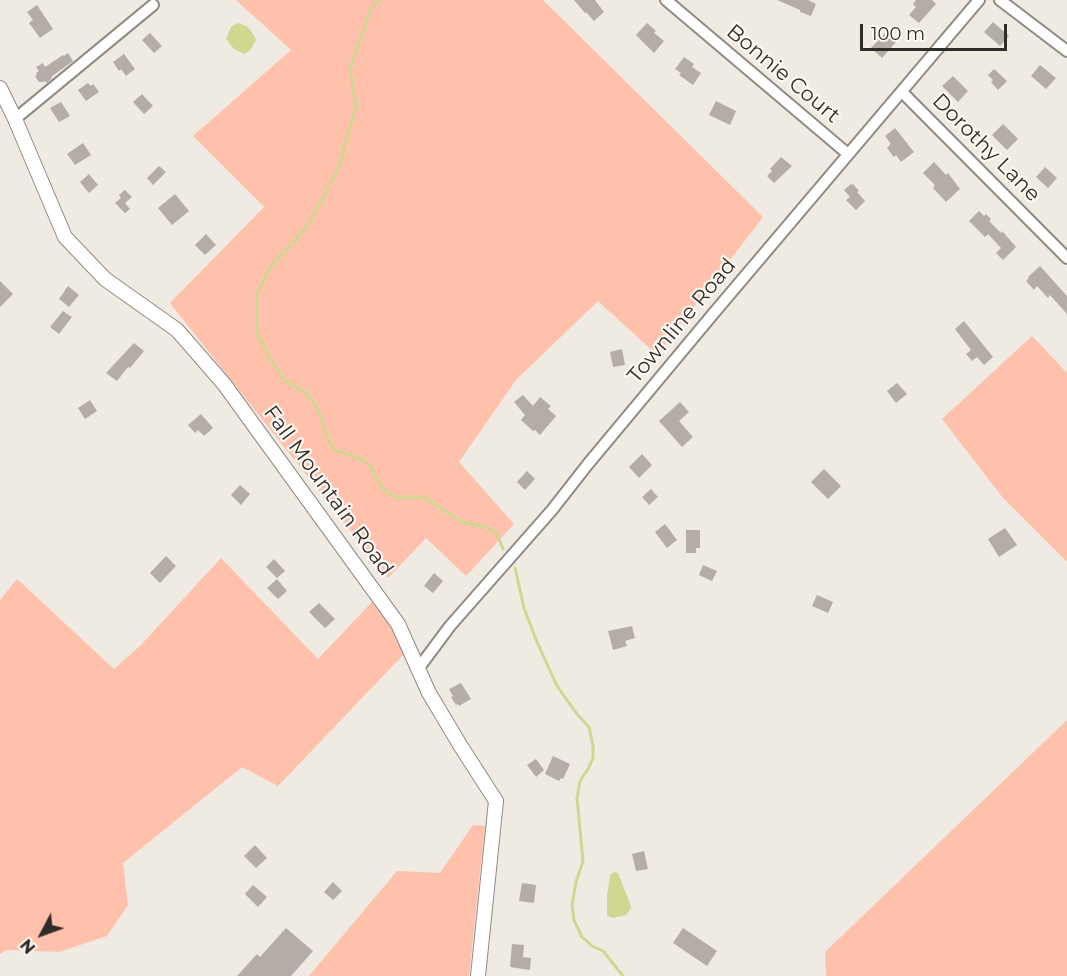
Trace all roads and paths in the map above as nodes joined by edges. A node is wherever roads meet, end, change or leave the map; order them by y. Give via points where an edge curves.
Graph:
1 (666, 0) edge
2 (979, 0) edge
3 (1000, 0) edge
4 (153, 5) dead end
5 (1067, 51) edge
6 (0, 88) edge
7 (902, 92) junction
8 (15, 119) junction
9 (848, 154) junction
10 (1067, 258) edge
11 (418, 669) junction
12 (478, 976) edge

1 - 9 street, Bonnie Court
2 - 7 street, Townline Road
3 - 5 street
4 - 8 street
6 - 8 main road, Fall Mountain Road
7 - 9 street, Townline Road
7 - 10 street, Dorothy Lane
8 - 11 main road, Fall Mountain Road via 65,237 105,279 177,330 225,384 398,624
9 - 11 street, Townline Road
11 - 12 main road, Fall Mountain Road via 496,801

